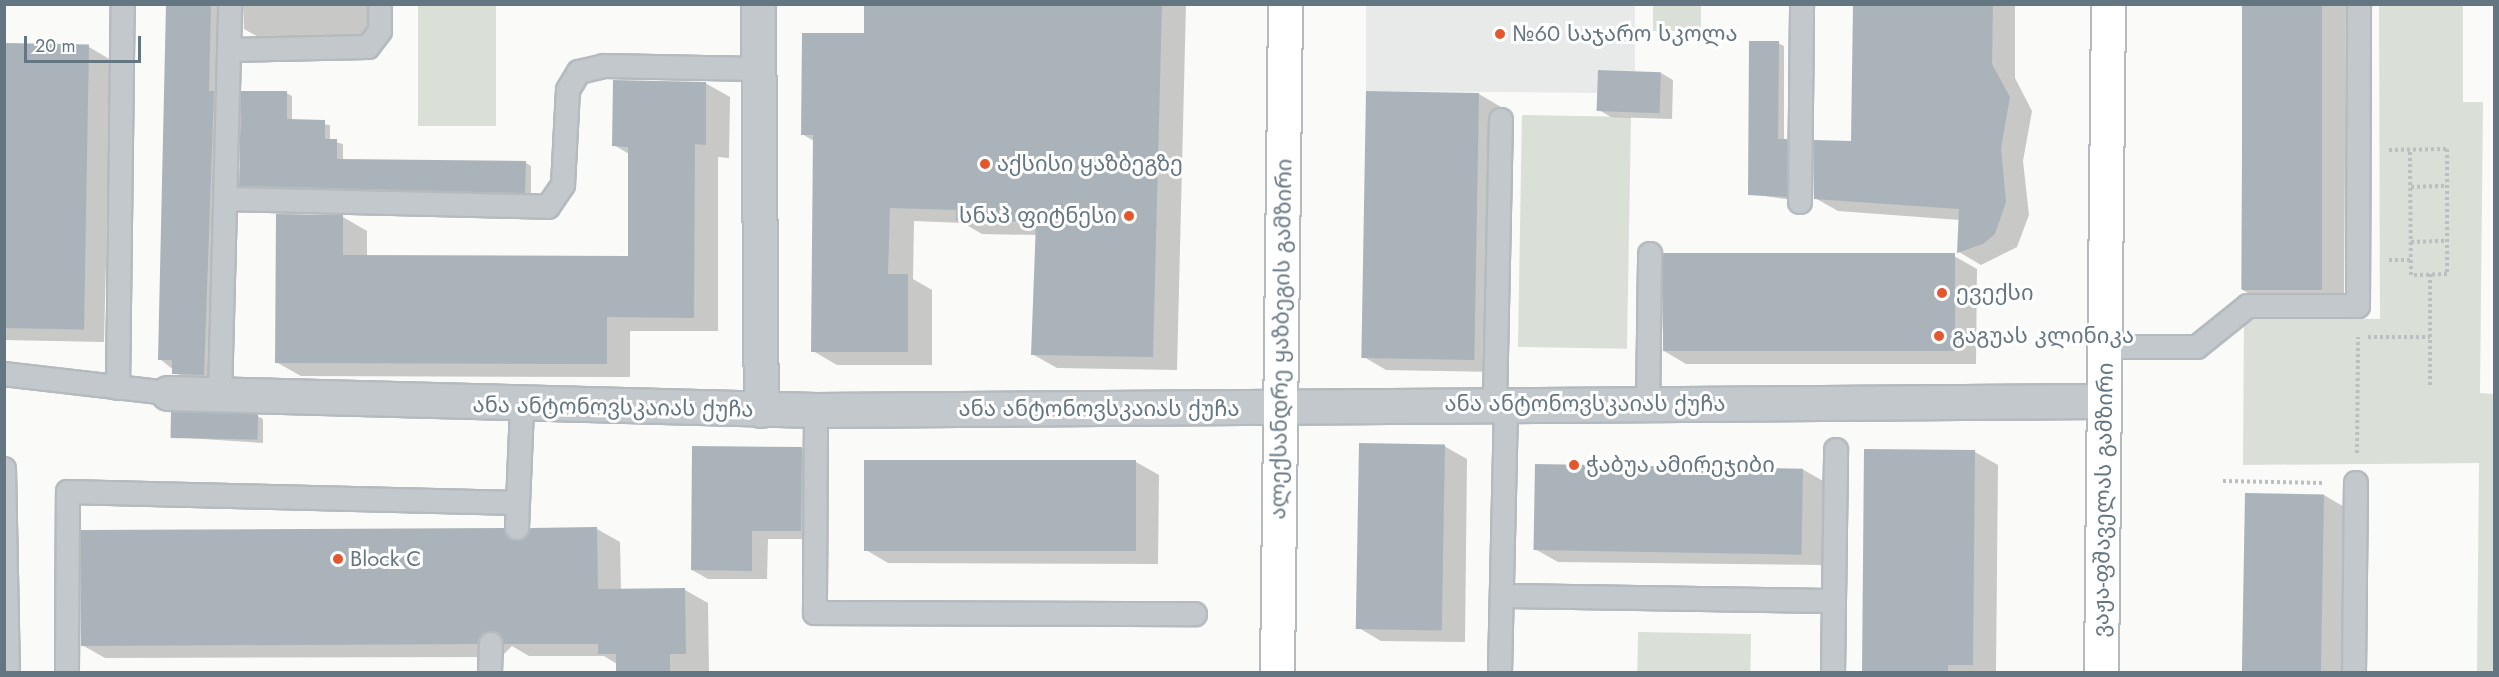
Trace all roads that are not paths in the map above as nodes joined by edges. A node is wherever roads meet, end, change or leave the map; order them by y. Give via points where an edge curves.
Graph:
1 (123, 4) edge
2 (230, 4) edge
3 (380, 4) edge
4 (758, 4) edge
5 (1285, 4) edge
6 (1802, 4) edge
7 (2108, 4) edge
8 (2359, 4) edge
9 (229, 50) junction
10 (756, 69) junction
11 (1501, 120) dead end
12 (226, 199) junction
13 (1800, 202) dead end
14 (1650, 254) dead end
15 (2104, 347) junction
16 (4, 374) edge
17 (118, 388) junction
18 (168, 393) joint
19 (220, 395) junction
20 (2103, 401) junction
21 (1501, 404) junction
22 (522, 406) junction
23 (1648, 406) junction
24 (1280, 408) junction
25 (761, 410) junction
26 (816, 410) junction
27 (1836, 450) dead end
28 (4, 469) edge
29 (2356, 475) road end
30 (517, 503) junction
31 (517, 528) dead end
32 (1503, 596) junction
33 (1834, 601) junction
34 (1195, 614) dead end
35 (491, 644) dead end
36 (8, 672) edge
37 (67, 672) edge
38 (490, 672) edge
39 (1277, 672) edge
40 (1500, 672) edge
41 (1833, 672) edge
42 (2101, 672) edge
43 (2354, 672) edge

1 - 17 lane
2 - 9 lane
3 - 9 lane via 380,31 368,47
4 - 10 street
5 - 24 main road, ალექსანდრე ყაზბეგის გამზირი
6 - 13 lane
7 - 15 main road, ვაჟა-ფშაველას გამზირი
8 - 15 lane via 2358,306 2248,306 2197,347
9 - 12 lane
10 - 12 lane via 604,66 579,72 567,90 563,185 548,207
10 - 25 street
11 - 21 lane
12 - 19 lane
14 - 23 lane
15 - 20 main road, ვაჟა-ფშაველას გამზირი
16 - 17 lane
17 - 18 lane
18 - 19 street, ანა ანტონოვსკაიას ქუჩა
19 - 22 street, ანა ანტონოვსკაიას ქუჩა
20 - 23 street, ანა ანტონოვსკაიას ქუჩა
20 - 42 main road, ვაჟა-ფშაველას გამზირი
21 - 23 street, ანა ანტონოვსკაიას ქუჩა
21 - 24 street, ანა ანტონოვსკაიას ქუჩა
21 - 32 lane
22 - 25 street, ანა ანტონოვსკაიას ქუჩა
22 - 30 lane
24 - 26 street, ანა ანტონოვსკაიას ქუჩა
24 - 39 main road, ალექსანდრე ყაზბეგის გამზირი
25 - 26 street, ანა ანტონოვსკაიას ქუჩა
26 - 34 lane via 815,613
27 - 33 lane
28 - 36 lane
29 - 43 lane
30 - 31 lane
30 - 37 lane via 68,492 73,592
32 - 33 lane
32 - 40 lane
33 - 41 lane
35 - 38 lane

